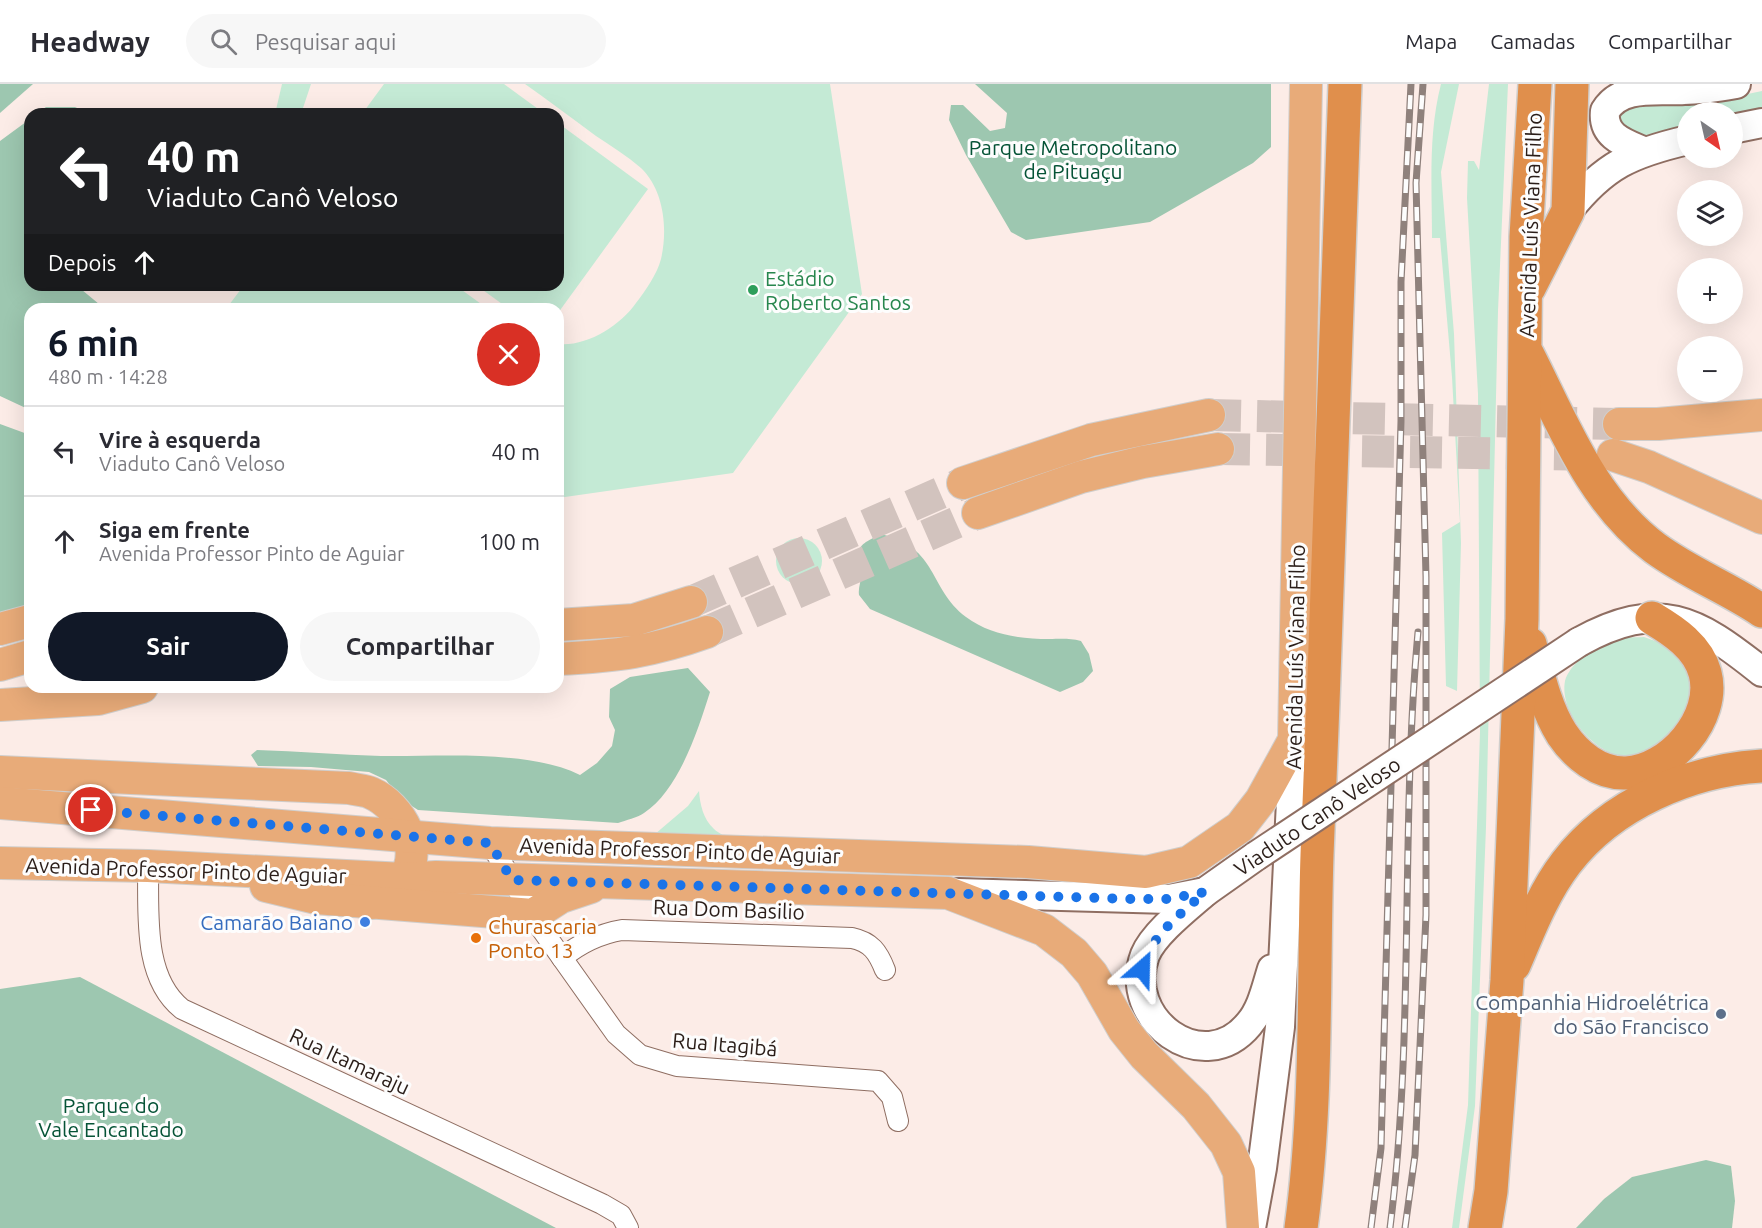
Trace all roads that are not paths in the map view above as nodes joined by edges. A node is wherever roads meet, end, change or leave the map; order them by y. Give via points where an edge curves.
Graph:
1 (1306, 84) edge
2 (1345, 84) edge
3 (1534, 84) edge
4 (1572, 84) edge
5 (1736, 84) edge
6 (1645, 87) edge
7 (1762, 123) edge
8 (1743, 127) edge
9 (1677, 143) edge
10 (1643, 151) junction
11 (1568, 211) junction
12 (1527, 292) junction
13 (1526, 351) junction
14 (1209, 415) tunnel mouth
15 (1762, 415) edge
16 (1619, 424) tunnel mouth
17 (1218, 449) tunnel mouth
18 (1613, 455) tunnel mouth
19 (963, 483) tunnel mouth
20 (978, 513) tunnel mouth
21 (1762, 518) edge
22 (691, 602) tunnel mouth
23 (1762, 611) edge
24 (1652, 618) junction
25 (1522, 619) junction
26 (24, 623) edge
27 (564, 625) edge
28 (0, 629) edge
29 (707, 632) tunnel mouth
30 (24, 658) edge
31 (564, 659) edge
32 (0, 665) edge
33 (1762, 672) edge
34 (120, 693) edge
35 (0, 705) edge
36 (1294, 740) junction
37 (1762, 766) edge
38 (0, 772) edge
39 (0, 803) edge
40 (408, 834) junction
41 (490, 843) junction
42 (0, 863) edge
43 (148, 866) junction
44 (201, 868) junction
45 (404, 879) junction
46 (512, 880) junction
47 (605, 883) junction
48 (1205, 892) junction
49 (948, 893) junction
50 (371, 903) junction
51 (533, 915) junction
52 (1284, 927) junction
53 (562, 958) junction
54 (885, 970) dead end
55 (1507, 980) junction
56 (898, 1120) dead end
57 (628, 1228) edge
58 (1243, 1228) edge
59 (1251, 1228) edge
60 (1301, 1228) edge
61 (1485, 1228) edge

1 - 36 main road, Avenida Luís Viana Filho
2 - 60 highway, Avenida Luís Viana Filho via 1317,856 1313,1089 1309,1174
3 - 12 highway, Avenida Luís Viana Filho
4 - 11 highway
5 - 6 main road via 1704,89
6 - 10 main road via 1614,100 1604,118 1607,129 1617,140
7 - 8 main road
9 - 10 main road
10 - 11 main road via 1597,178
11 - 12 highway
12 - 13 highway, Avenida Luís Viana Filho
13 - 23 highway via 1579,456 1612,508 1654,548
13 - 25 highway, Avenida Luís Viana Filho
14 - 19 main road via 1091,440
15 - 16 main road
17 - 20 main road via 1081,477
18 - 21 main road
22 - 27 main road via 634,620
24 - 25 highway via 1678,635 1699,660 1705,673 1706,698 1697,723 1680,745 1661,761 1626,773 1602,769 1587,760 1563,735 1546,702
24 - 33 main road, Viaduto Canô Veloso via 1685,621 1703,629
24 - 48 main road, Viaduto Canô Veloso, bridge via 1616,624 1579,642
25 - 55 highway, Avenida Luís Viana Filho
26 - 28 main road
29 - 31 main road via 661,648 616,656
30 - 32 main road
34 - 35 main road via 98,699
36 - 41 main road, Avenida Professor Pinto de Aguiar via 1261,800 1240,827 1190,862 1146,872 1028,862
36 - 52 main road, Avenida Luís Viana Filho
37 - 55 highway via 1711,773 1678,783 1624,811 1589,837 1547,893
38 - 40 main road via 349,788 371,792 387,804 402,819
39 - 40 main road, Avenida Professor Pinto de Aguiar
40 - 41 main road, Avenida Professor Pinto de Aguiar
40 - 45 main road via 411,858
41 - 46 street, Rua Itagibá
42 - 43 main road, Avenida Professor Pinto de Aguiar
43 - 44 main road, Avenida Professor Pinto de Aguiar
43 - 57 street, Rua Itamaraju via 153,954 160,983 182,1009 602,1204 621,1215
44 - 45 main road, Avenida Professor Pinto de Aguiar
44 - 50 main road via 316,898
45 - 46 main road, Avenida Professor Pinto de Aguiar
45 - 50 main road via 386,896
46 - 47 main road, Avenida Professor Pinto de Aguiar
46 - 51 street, Rua Itagibá
47 - 49 main road, Avenida Professor Pinto de Aguiar
47 - 51 main road via 561,897
48 - 49 main road, Viaduto Canô Veloso via 1160,899
48 - 52 main road via 1160,935 1146,953 1142,969 1145,1004 1153,1019 1180,1041 1200,1046 1222,1043 1249,1024 1261,1006
49 - 58 main road, Avenida Professor Pinto de Aguiar via 1044,930 1074,953 1092,974 1124,1030 1226,1144 1239,1172
50 - 51 main road
51 - 53 street, Rua Itagibá
52 - 59 main road, Avenida Luís Viana Filho via 1280,1027
53 - 54 street, Rua Dom Basilio via 605,933 622,930 852,938 874,948
53 - 56 street, Rua Itagibá via 616,1035 640,1055 677,1066 878,1081 892,1097
55 - 61 highway, Avenida Luís Viana Filho

